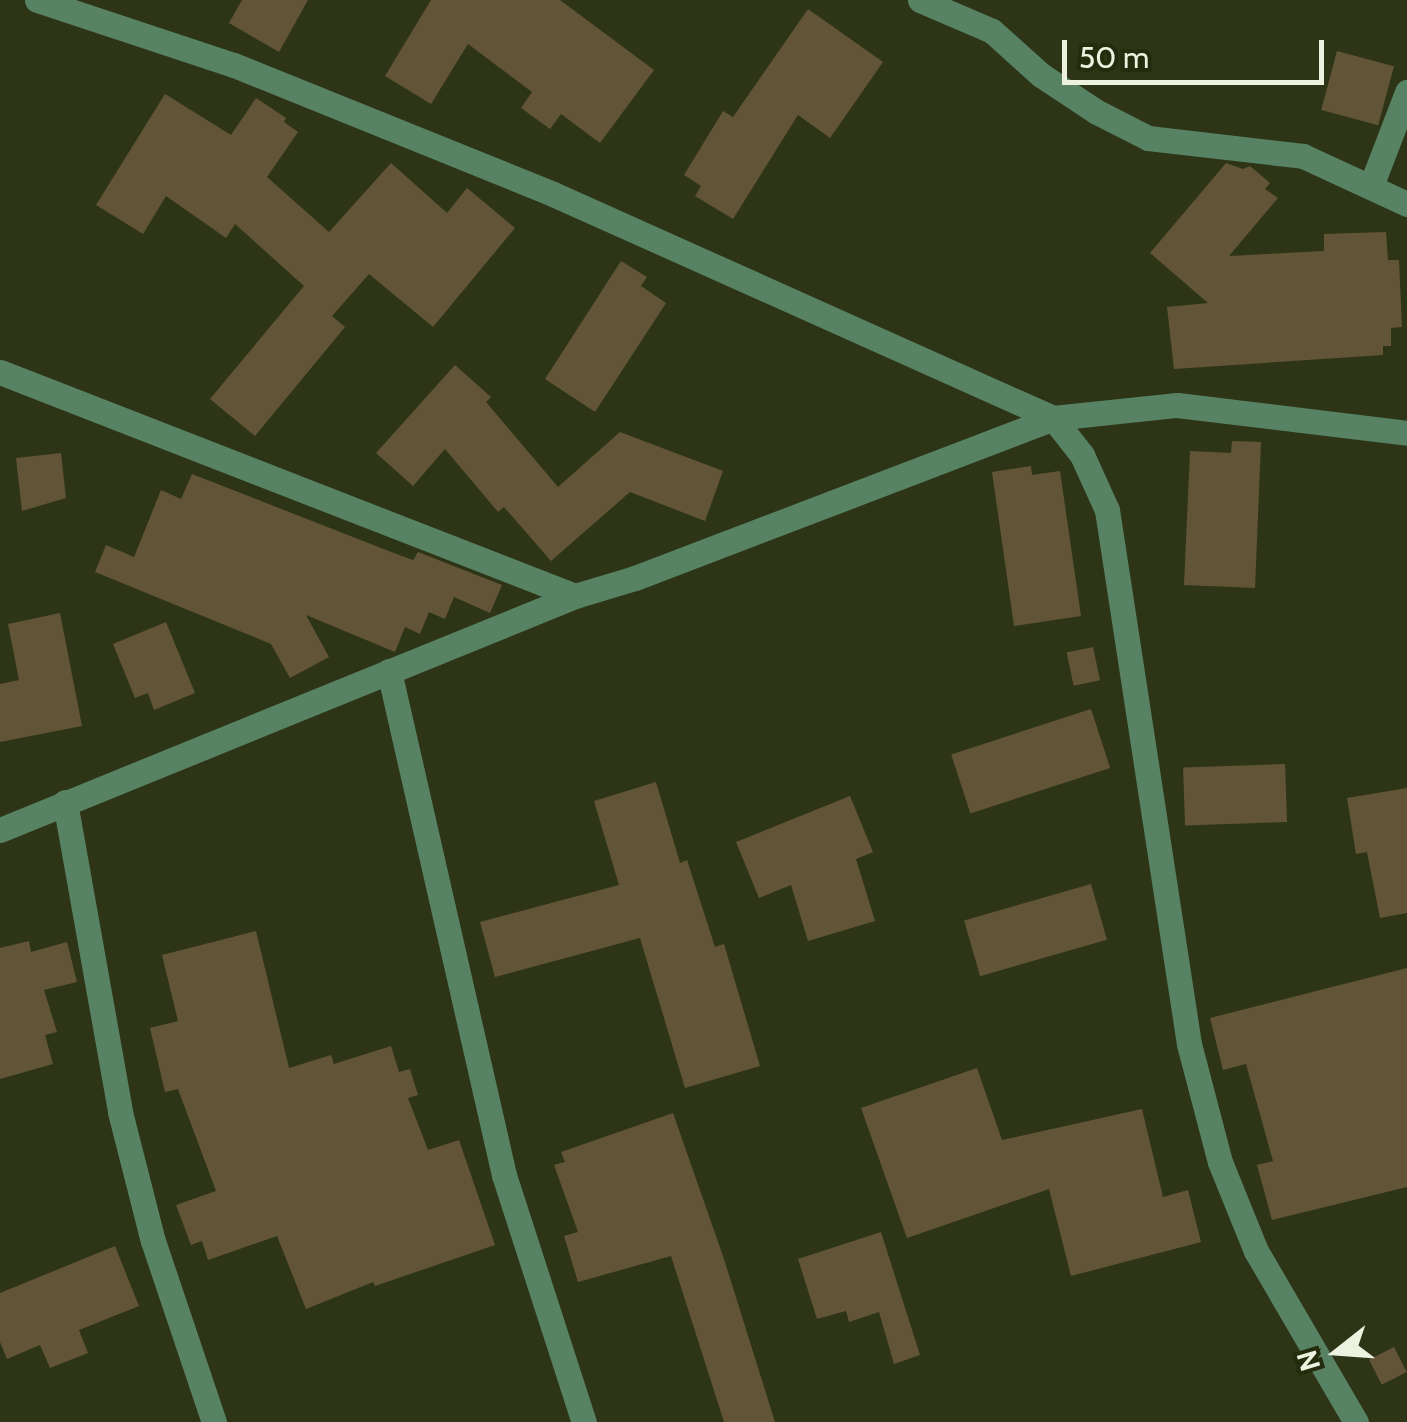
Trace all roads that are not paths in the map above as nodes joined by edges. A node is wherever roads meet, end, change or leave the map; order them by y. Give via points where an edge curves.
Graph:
1 (38, 0) edge
2 (920, 0) edge
3 (1407, 92) edge
4 (1371, 186) junction
5 (1407, 204) edge
6 (0, 372) edge
7 (1053, 418) junction
8 (1407, 433) edge
9 (574, 596) junction
10 (389, 671) junction
11 (65, 802) junction
12 (0, 830) edge
13 (214, 1422) edge
14 (584, 1422) edge
15 (1356, 1422) edge

1 - 7 street via 234,65 553,194
2 - 4 street via 992,31 1041,75 1148,138 1287,152
3 - 4 street
4 - 5 street
6 - 9 street
7 - 8 street via 1177,405
7 - 9 street
7 - 15 street via 1082,455 1107,510 1189,1044 1220,1162 1256,1252
9 - 10 street
10 - 11 street
10 - 14 street via 504,1175
11 - 12 street
11 - 13 street via 125,1130 153,1242

